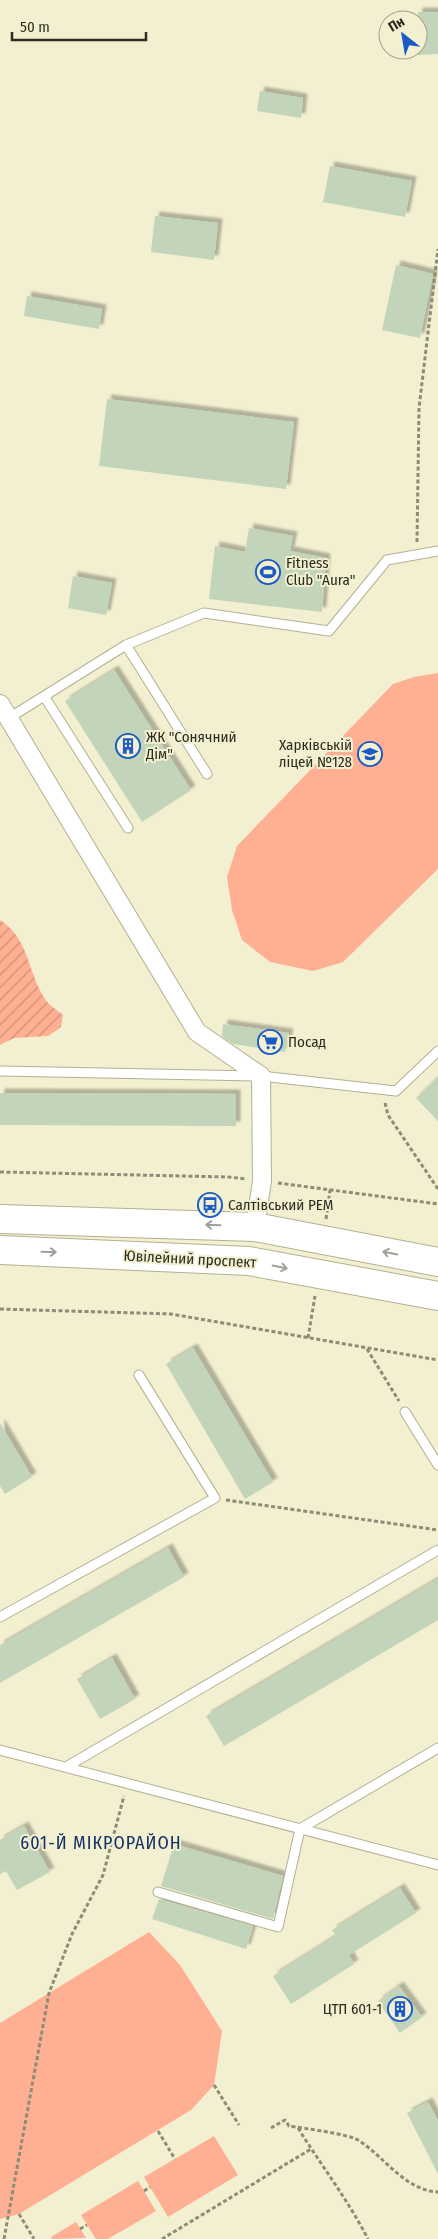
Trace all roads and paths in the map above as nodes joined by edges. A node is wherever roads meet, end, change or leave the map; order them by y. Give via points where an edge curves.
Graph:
1 (438, 250) edge
2 (438, 552) edge
3 (417, 555) junction
4 (126, 645) junction
5 (44, 696) junction
6 (4, 711) edge
7 (207, 774) dead end
8 (128, 828) dead end
9 (438, 1051) edge
10 (0, 1071) edge
11 (261, 1076) junction
12 (382, 1089) junction
13 (0, 1172) edge
14 (262, 1181) junction
15 (438, 1189) edge
16 (330, 1190) junction
17 (438, 1204) edge
18 (0, 1219) edge
19 (326, 1219) dead end
20 (255, 1227) junction
21 (0, 1250) edge
22 (249, 1261) junction
23 (438, 1262) edge
24 (315, 1293) dead end
25 (438, 1296) edge
26 (0, 1309) edge
27 (308, 1338) junction
28 (367, 1348) junction
29 (438, 1360) edge
30 (140, 1375) dead end
31 (406, 1412) joint
32 (438, 1465) edge
33 (215, 1498) junction
34 (438, 1530) edge
35 (438, 1550) edge
36 (0, 1617) edge
37 (438, 1748) edge
38 (0, 1750) edge
39 (66, 1767) junction
40 (127, 1783) junction
41 (300, 1829) junction
42 (438, 1865) edge
43 (158, 1892) dead end
44 (214, 2085) dead end
45 (239, 2125) dead end
46 (298, 2127) junction
47 (271, 2128) dead end
48 (158, 2131) dead end
49 (311, 2149) junction
50 (175, 2159) dead end
51 (150, 2187) dead end
52 (144, 2191) dead end
53 (438, 2192) edge
54 (19, 2214) dead end
55 (87, 2225) dead end
56 (80, 2229) dead end
57 (4, 2239) edge
58 (34, 2239) edge
59 (162, 2239) edge
60 (368, 2239) edge

1 - 3 path via 419,408
2 - 3 lane
3 - 4 lane via 387,560 330,631 204,613
4 - 5 lane
4 - 7 lane
5 - 6 lane
5 - 8 lane
6 - 11 street via 197,1032
9 - 12 lane via 396,1091
10 - 11 lane
11 - 12 lane
11 - 14 street
12 - 15 path via 388,1114
13 - 14 path via 228,1177
14 - 16 path
14 - 20 street
16 - 17 path
16 - 19 path
20 -> 18 main road
20 - 22 main road
23 -> 20 main road
21 -> 22 main road, Ювілейний проспект
22 -> 25 main road, Ювілейний проспект
24 - 27 path
26 - 27 path via 170,1314
27 - 28 path
28 - 29 path
28 - 31 path
30 - 33 lane
31 - 32 lane
33 - 34 path
33 - 36 lane
35 - 39 lane
37 - 41 lane
38 - 39 lane
39 - 40 lane
40 - 41 lane
40 - 57 path via 103,1875 72,1934 49,1993
41 - 42 lane
41 - 43 lane via 278,1927
44 - 45 path
46 - 47 path via 289,2126 285,2120
46 - 49 path
46 - 53 path via 356,2138 414,2186
48 - 50 path
49 - 59 path
49 - 60 path via 352,2207
51 - 52 path
54 - 58 path
55 - 56 path

